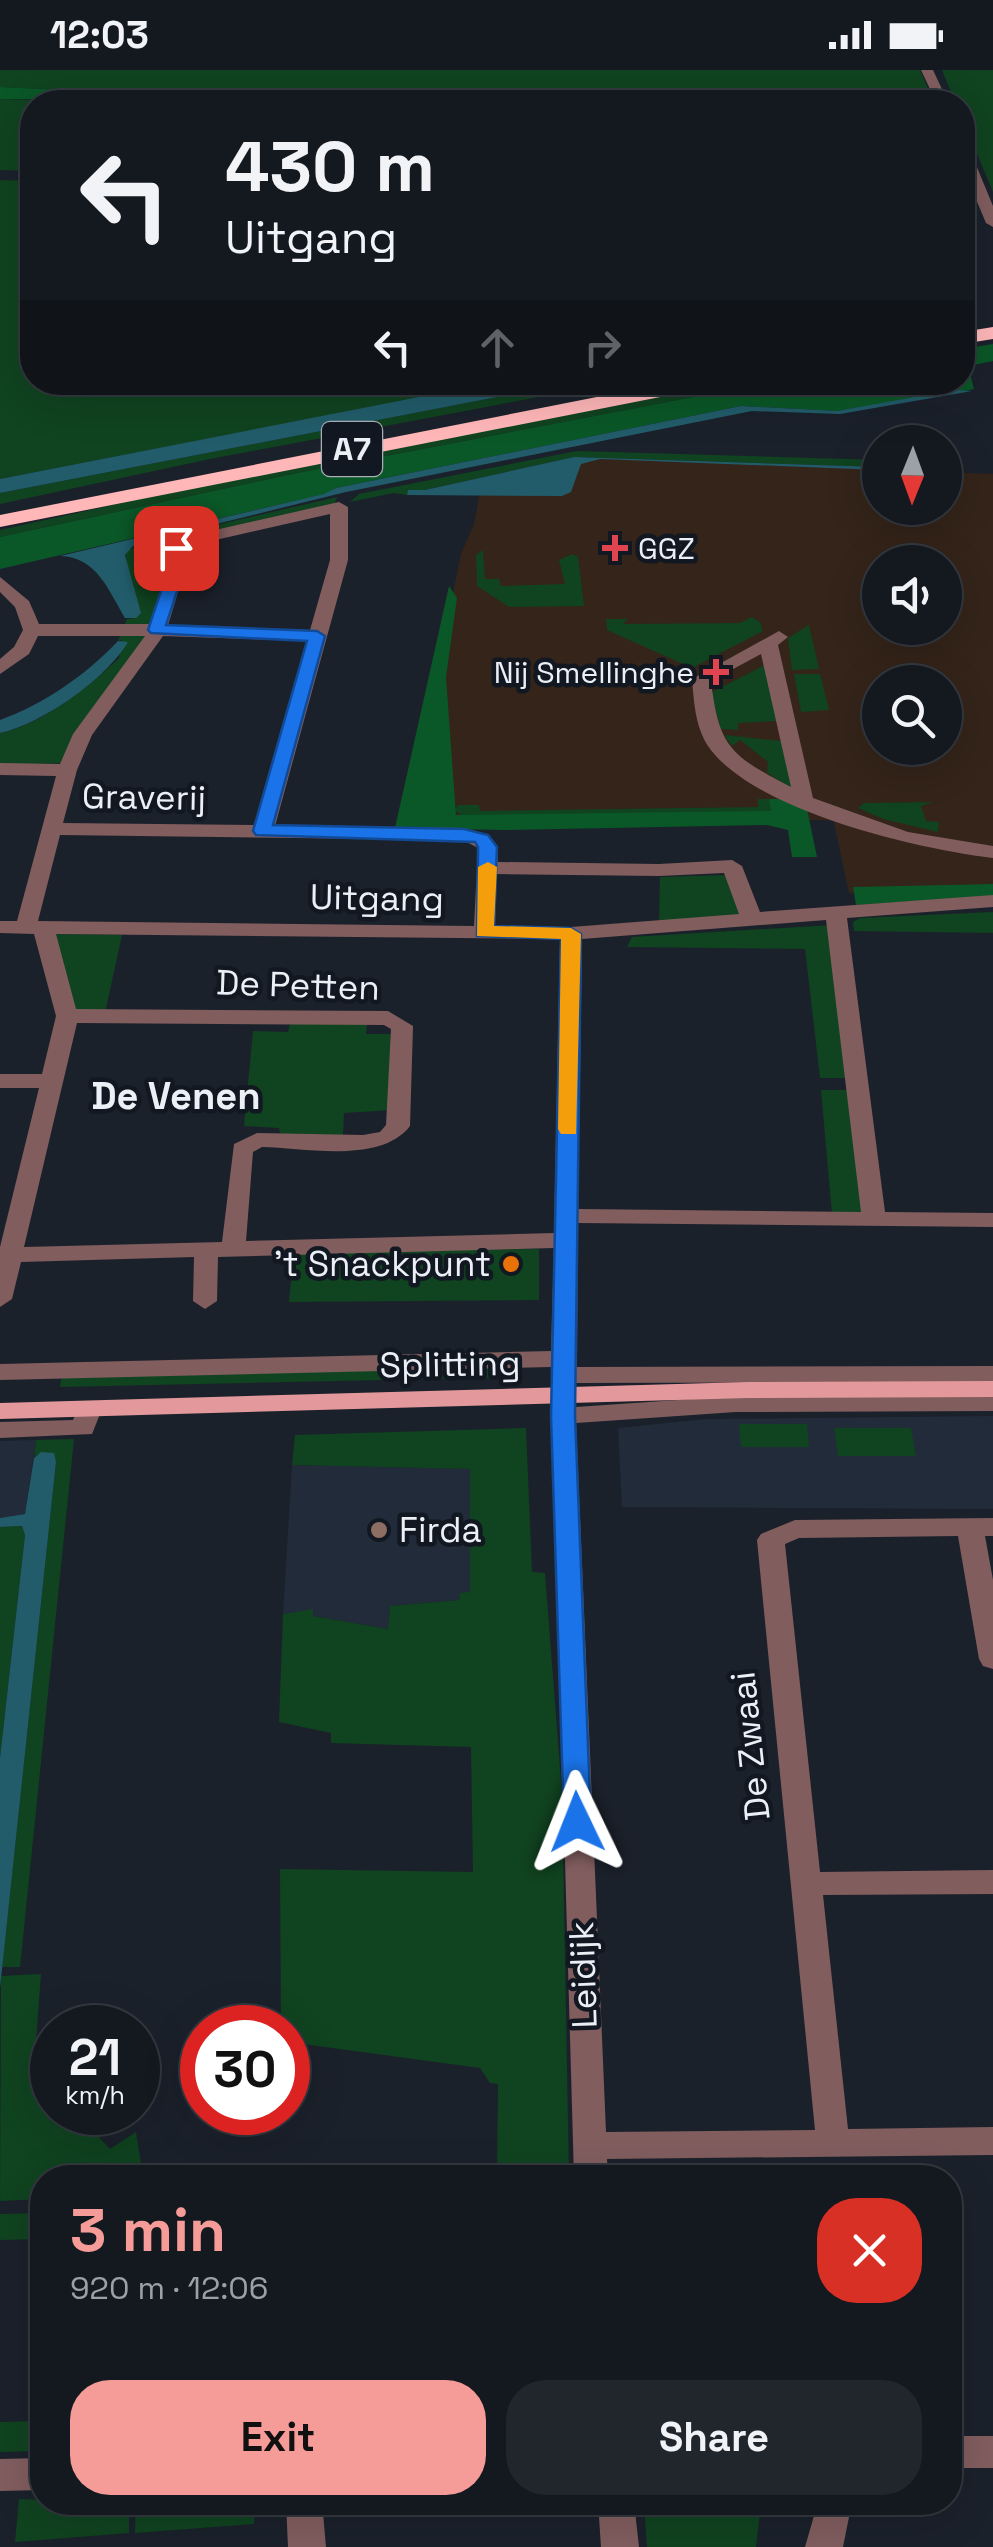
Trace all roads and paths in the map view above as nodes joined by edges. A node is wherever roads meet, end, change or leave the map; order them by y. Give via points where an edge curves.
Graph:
1 (975, 179) edge
2 (993, 222) edge
3 (574, 395) edge
4 (636, 395) edge
5 (0, 508) edge
6 (0, 522) edge
7 (0, 582) edge
8 (32, 630) junction
9 (156, 630) junction
10 (317, 636) junction
11 (0, 668) edge
12 (0, 769) edge
13 (67, 770) junction
14 (804, 802) junction
15 (52, 829) junction
16 (263, 831) junction
17 (993, 852) edge
18 (488, 868) junction
19 (993, 901) edge
20 (836, 913) junction
21 (752, 920) junction
22 (0, 926) edge
23 (34, 927) junction
24 (484, 932) junction
25 (571, 934) junction
26 (66, 1016) junction
27 (0, 1081) edge
28 (53, 1082) junction
29 (874, 1220) junction
30 (993, 1220) edge
31 (567, 1228) junction
32 (233, 1250) junction
33 (206, 1251) junction
34 (9, 1255) junction
35 (0, 1299) edge
36 (205, 1301) dead end
37 (0, 1372) edge
38 (993, 1374) edge
39 (564, 1386) junction
40 (993, 1388) edge
41 (993, 1403) edge
42 (89, 1409) junction
43 (0, 1412) edge
44 (0, 1430) edge
45 (981, 1527) edge
46 (993, 1659) edge
47 (993, 1882) edge
48 (805, 1884) junction
49 (993, 2142) edge
50 (833, 2144) junction
51 (590, 2162) edge
52 (962, 2452) edge
53 (993, 2452) edge
54 (30, 2474) edge
55 (0, 2475) edge
56 (305, 2515) edge
57 (617, 2515) edge
58 (833, 2515) edge
59 (307, 2547) edge
60 (620, 2547) edge
61 (824, 2547) edge

1 - 2 street
3 - 5 highway, A7
4 - 6 highway, A7
7 - 8 street via 23,605
8 - 9 street
8 - 11 street via 22,650
9 - 10 street
9 - 10 street via 182,542 339,507 339,560
9 - 13 street via 83,734
10 - 16 street
12 - 13 street
13 - 15 street
14 - 14 street via 773,640 701,679 708,727 740,766
14 - 17 street via 892,837
15 - 16 street, Graverij
15 - 23 street, Graverij
16 - 18 street, Graverij via 464,834 482,838
18 - 21 street, Uitgang via 732,866
18 - 24 street
19 - 20 street, Uitgang
20 - 21 street, Uitgang
20 - 29 street
21 - 25 street, Uitgang
22 - 23 street, Uitgang
23 - 24 street, Uitgang
23 - 26 street
24 - 25 street, Uitgang
25 - 31 street, Leidijk
26 - 28 street
26 - 32 street, De Petten via 388,1018 402,1026 398,1126 388,1138 362,1142 258,1140 242,1149
27 - 28 street
28 - 34 street
29 - 30 street
29 - 31 street
31 - 32 street
31 - 39 street, Leidijk
32 - 33 street
33 - 34 street
33 - 36 street
34 - 35 street
37 - 39 street
38 - 39 street, Splitting
39 - 40 main road, Splitting
39 - 41 street, Splitting via 717,1405
39 - 42 main road, Splitting
39 - 51 street, Leidijk
42 - 43 main road, Splitting
42 - 44 street, Splitting via 83,1428
45 - 46 street
45 - 48 street, De Zwaai via 796,1529 771,1540
47 - 48 street
48 - 50 street, De Zwaai
49 - 50 street
50 - 51 street
52 - 53 street
54 - 55 street
56 - 59 street
57 - 60 street
58 - 61 street

